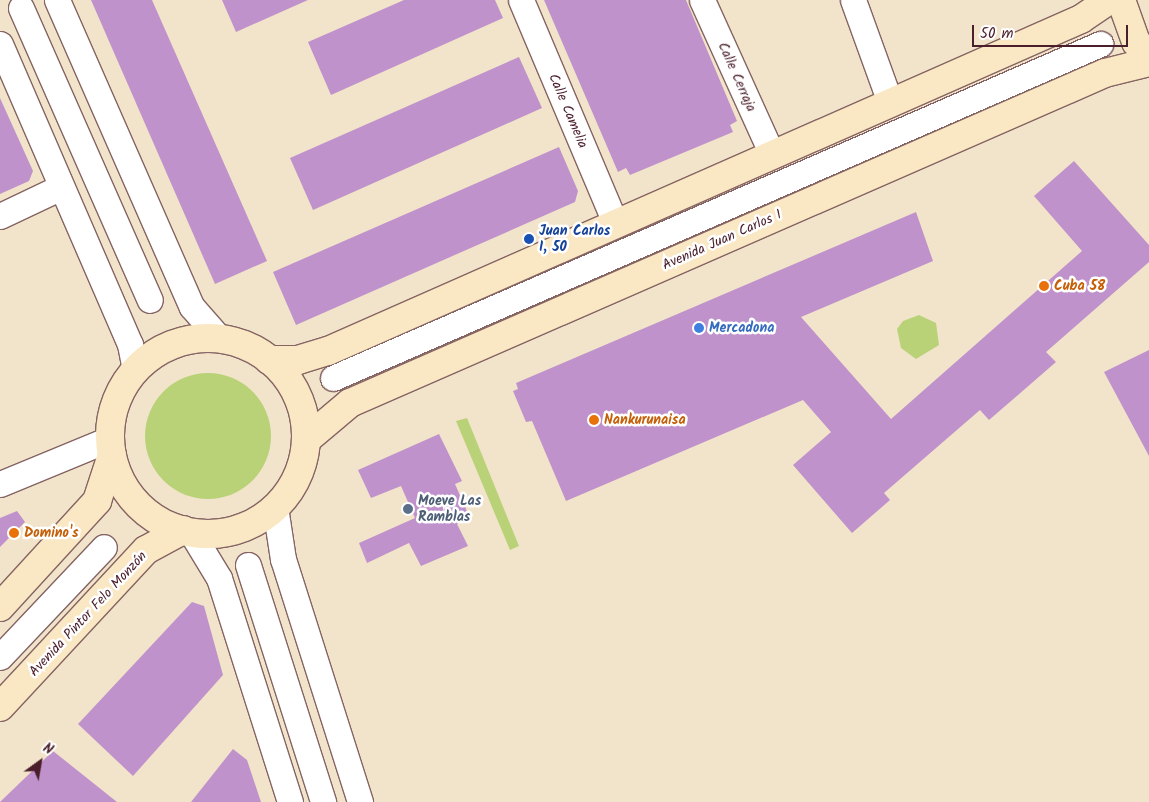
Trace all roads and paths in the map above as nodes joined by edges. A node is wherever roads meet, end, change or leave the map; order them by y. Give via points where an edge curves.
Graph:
1 (58, 0) edge
2 (520, 0) edge
3 (702, 0) edge
4 (853, 0) edge
5 (1109, 0) edge
6 (1121, 0) edge
7 (21, 8) dead end
8 (0, 44) edge
9 (1100, 44) dead end
10 (1149, 55) edge
11 (1149, 62) edge
12 (890, 102) junction
13 (772, 154) junction
14 (59, 188) junction
15 (0, 216) edge
16 (615, 223) junction
17 (150, 300) dead end
18 (220, 339) junction
19 (269, 360) junction
20 (134, 370) junction
21 (333, 378) dead end
22 (306, 440) junction
23 (111, 447) junction
24 (0, 484) edge
25 (275, 507) junction
26 (187, 531) junction
27 (104, 547) dead end
28 (248, 565) dead end
29 (0, 607) edge
30 (0, 657) edge
31 (0, 707) edge
32 (290, 802) edge
33 (323, 802) edge
34 (360, 802) edge

1 - 18 street via 192,307
2 - 16 street, Calle Camelia
3 - 13 street, Calle Cerraja
4 - 12 street
5 - 12 street via 1081,19
6 - 10 street via 1136,42
7 - 17 street
8 - 14 street
9 - 21 street, Avenida Juan Carlos I
11 - 22 street, Avenida Juan Carlos I via 1105,73 350,403
12 - 13 street
13 - 16 street
14 - 15 street
14 - 20 street via 130,344
16 - 19 street via 328,351 298,360
18 - 19 street via 238,343
18 - 20 street via 201,338 164,348
19 - 22 street via 297,395
20 - 23 street via 112,414
22 - 25 street via 302,465
23 - 24 street
23 - 26 street via 121,481 136,503 158,520
23 - 29 street via 97,501
25 - 26 street via 236,530
25 - 34 street via 283,559
26 - 31 street, Avenida Pintor Felo Monzón via 146,550
26 - 32 street via 219,578
27 - 30 street
28 - 33 street

